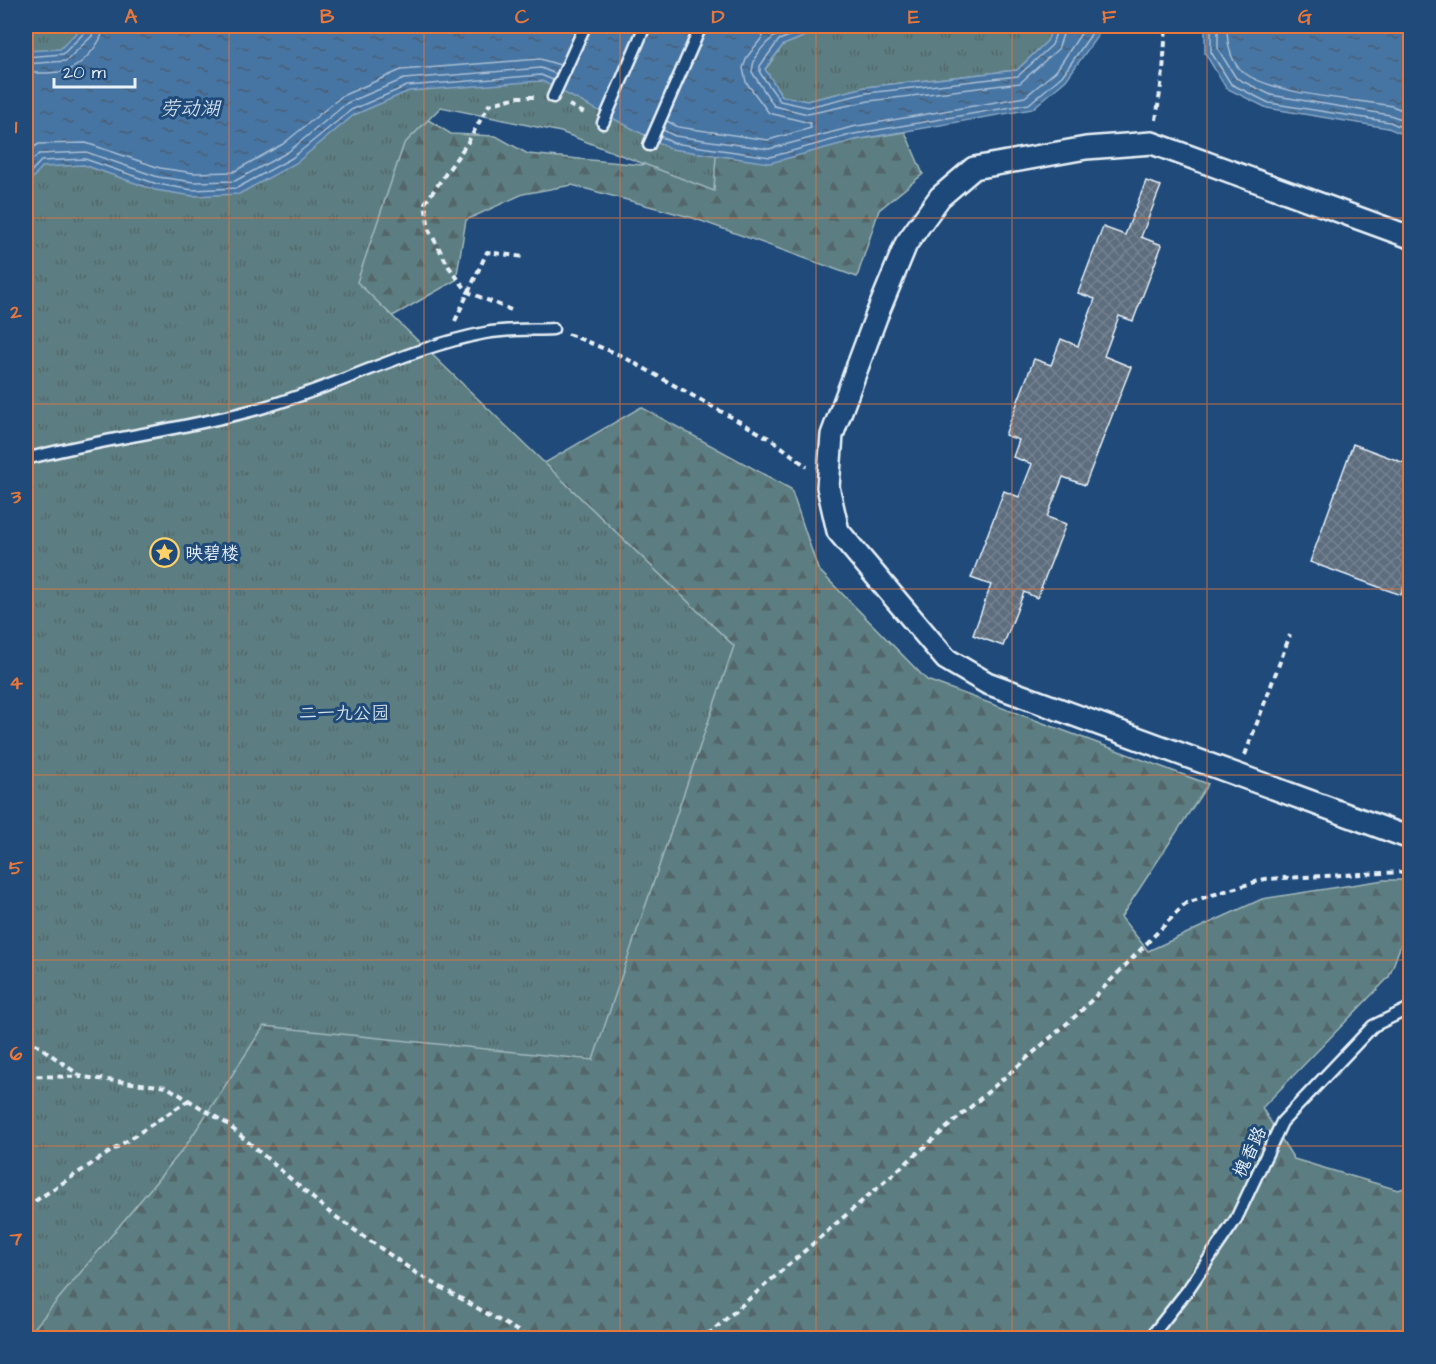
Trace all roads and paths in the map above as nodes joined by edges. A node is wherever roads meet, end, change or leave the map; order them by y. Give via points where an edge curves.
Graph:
1 (585, 26) edge
2 (645, 26) edge
3 (701, 26) edge
4 (1166, 26) edge
5 (553, 97) junction
6 (603, 123) joint
7 (1152, 143) junction
8 (649, 145) dead end
9 (1410, 237) edge
10 (524, 256) dead end
11 (468, 292) junction
12 (553, 329) junction
13 (444, 345) junction
14 (26, 459) edge
15 (828, 487) junction
16 (1290, 635) dead end
17 (1239, 775) junction
18 (1410, 838) edge
19 (1410, 868) edge
20 (1410, 1008) edge
21 (26, 1037) edge
22 (26, 1076) edge
23 (82, 1077) junction
24 (189, 1100) junction
25 (26, 1207) edge
26 (530, 1338) edge
27 (697, 1338) edge
28 (1150, 1338) edge

1 - 5 lane
2 - 6 lane
3 - 8 lane
4 - 7 path
5 - 6 path
5 - 11 path via 516,97 489,105 425,203 429,230
7 - 9 street
7 - 15 street via 1086,148 974,168 940,197 906,244 876,317 832,435
10 - 11 path via 487,252
11 - 12 path
11 - 13 path
12 - 13 lane via 486,333
12 - 15 path via 620,355 774,441
13 - 14 lane via 388,361 308,395 220,420 71,446
15 - 17 street via 838,531 946,659 987,683
16 - 17 path
17 - 18 street
19 - 27 path via 1402,872 1265,879 1186,903 1080,1013 711,1332
20 - 28 lane, 槐香路 via 1373,1026 1282,1122 1236,1219
21 - 23 path
22 - 23 path
23 - 24 path via 167,1087
24 - 25 path
24 - 26 path via 226,1123 328,1212 416,1273

